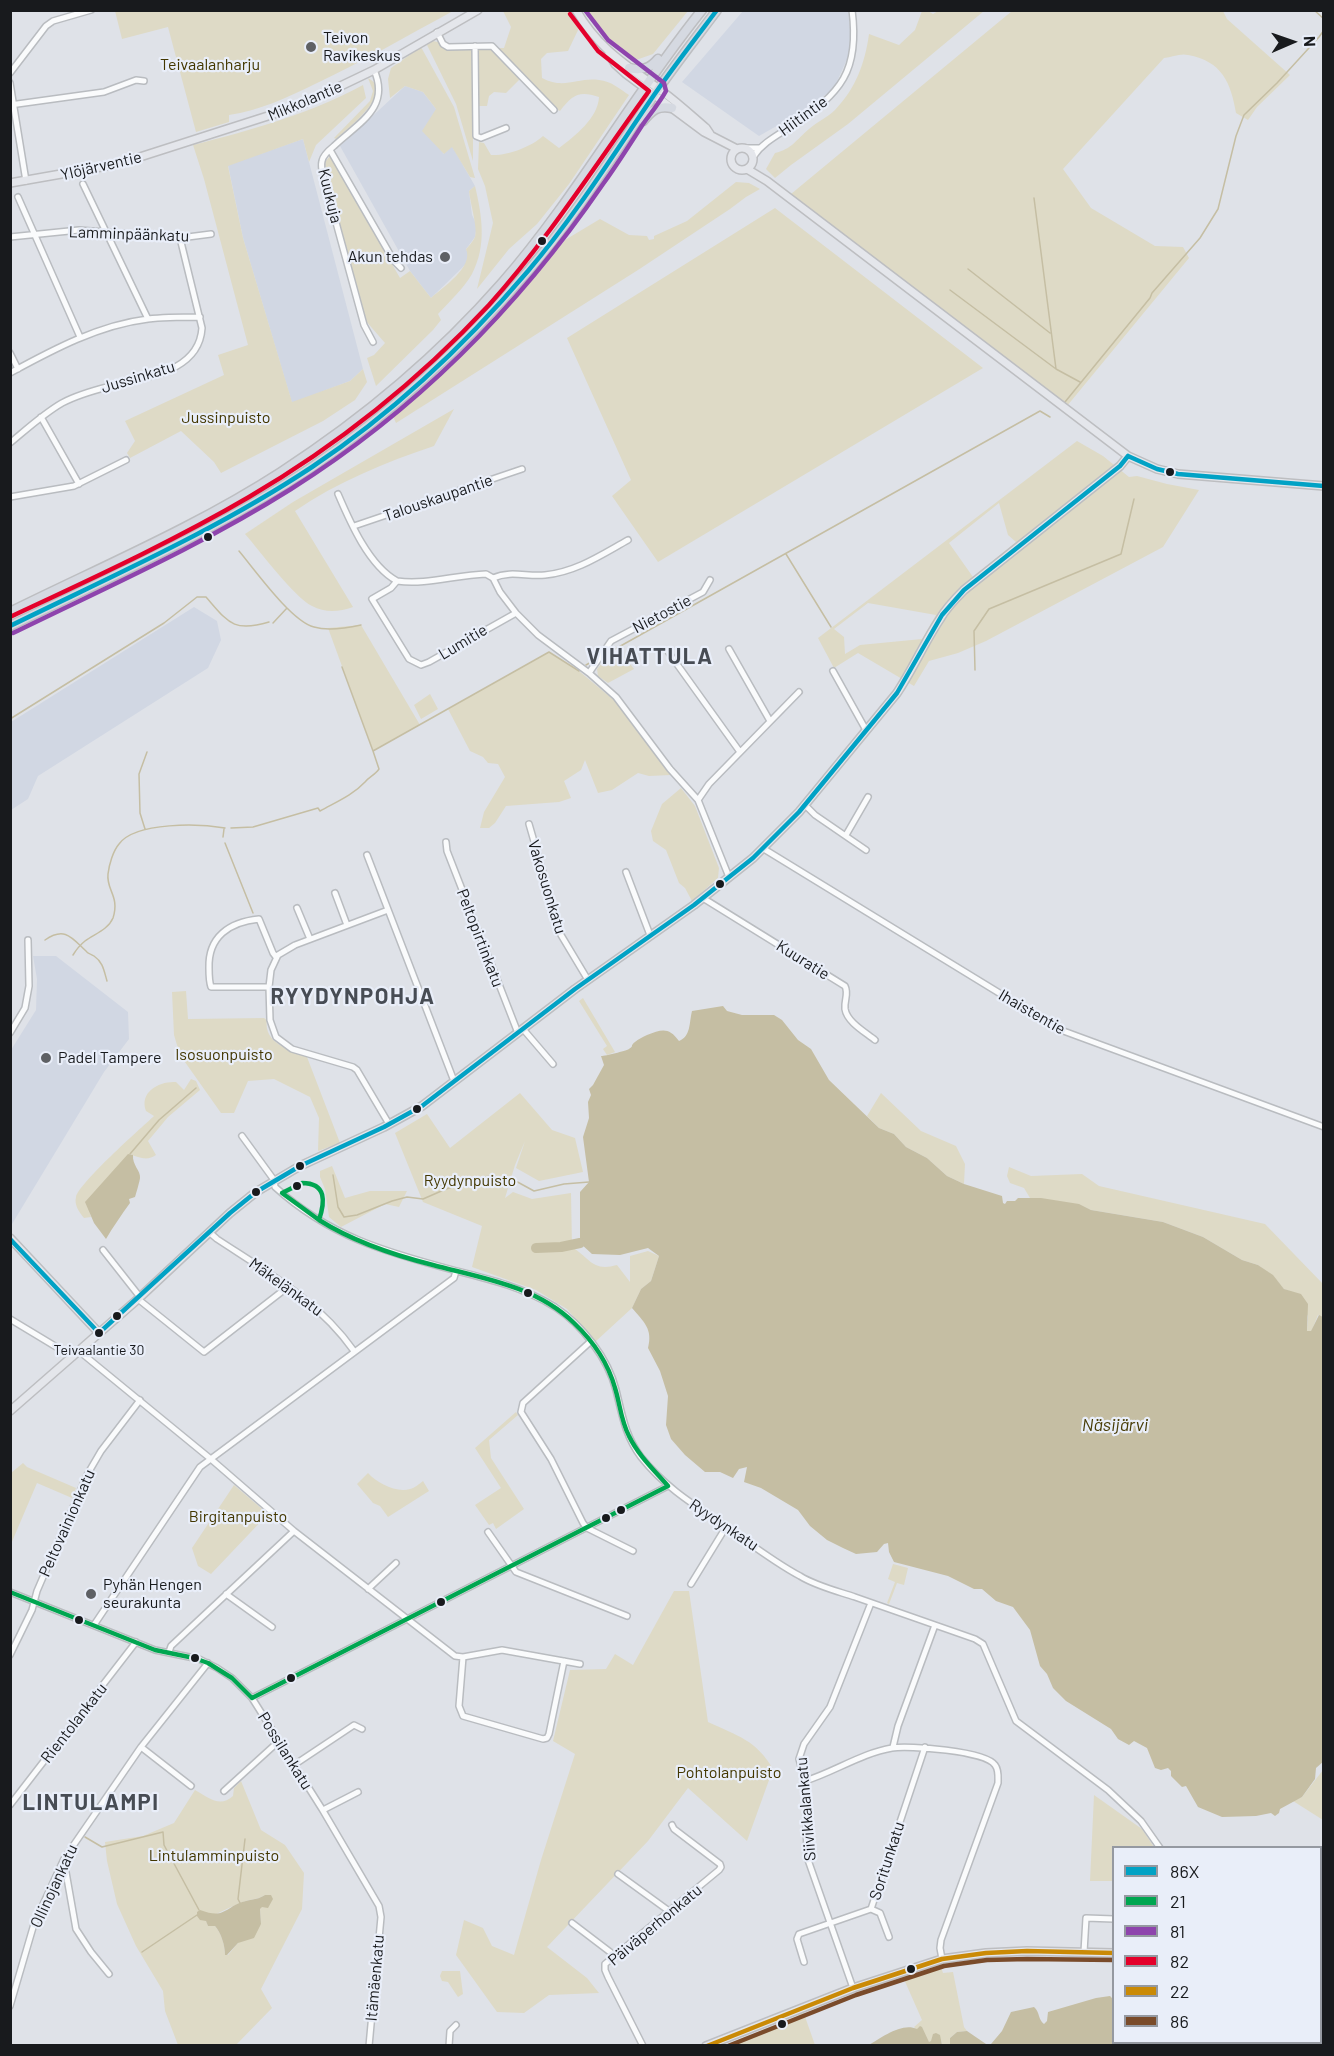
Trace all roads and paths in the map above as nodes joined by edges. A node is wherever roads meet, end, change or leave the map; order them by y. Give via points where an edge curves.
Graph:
1 (91, 10) edge
2 (478, 10) edge
3 (576, 10) edge
4 (702, 10) edge
5 (717, 10) edge
6 (852, 10) edge
7 (436, 32) junction
8 (680, 38) junction
9 (475, 46) junction
10 (608, 52) junction
11 (629, 68) junction
12 (374, 70) junction
13 (10, 73) edge
14 (144, 81) dead end
15 (10, 84) edge
16 (646, 84) junction
17 (657, 92) junction
18 (12, 105) edge
19 (672, 108) junction
20 (554, 110) dead end
21 (506, 128) dead end
22 (710, 134) junction
23 (189, 141) joint
24 (724, 143) junction
25 (737, 148) junction
26 (746, 148) junction
27 (759, 148) junction
28 (330, 150) junction
29 (617, 150) junction
30 (731, 155) junction
31 (752, 160) junction
32 (747, 169) junction
33 (755, 172) junction
34 (26, 181) junction
35 (10, 183) edge
36 (83, 183) dead end
37 (18, 197) dead end
38 (106, 231) junction
39 (35, 234) junction
40 (211, 234) dead end
41 (10, 237) edge
42 (180, 238) junction
43 (400, 268) dead end
44 (200, 317) junction
45 (148, 319) junction
46 (80, 337) junction
47 (373, 342) dead end
48 (10, 353) edge
49 (18, 369) junction
50 (10, 373) edge
51 (41, 417) junction
52 (10, 443) edge
53 (1128, 456) junction
54 (126, 460) dead end
55 (522, 469) dead end
56 (79, 484) junction
57 (1323, 486) edge
58 (338, 494) dead end
59 (10, 497) edge
60 (354, 526) junction
61 (628, 540) dead end
62 (493, 578) junction
63 (397, 580) junction
64 (710, 580) dead end
65 (10, 612) edge
66 (516, 613) junction
67 (10, 626) edge
68 (729, 649) dead end
69 (669, 653) dead end
70 (833, 671) dead end
71 (589, 673) junction
72 (799, 692) dead end
73 (770, 721) junction
74 (866, 730) junction
75 (740, 752) junction
76 (868, 797) dead end
77 (698, 800) junction
78 (805, 805) junction
79 (529, 824) dead end
80 (846, 835) junction
81 (446, 842) dead end
82 (764, 849) junction
83 (866, 850) dead end
84 (367, 855) dead end
85 (626, 872) dead end
86 (729, 877) junction
87 (335, 893) dead end
88 (703, 898) junction
89 (297, 908) dead end
90 (388, 910) junction
91 (347, 925) junction
92 (650, 935) junction
93 (310, 939) junction
94 (28, 940) dead end
95 (276, 957) junction
96 (588, 980) junction
97 (269, 987) junction
98 (520, 1031) junction
99 (10, 1033) edge
100 (875, 1040) dead end
101 (553, 1064) dead end
102 (454, 1081) junction
103 (389, 1124) junction
104 (1323, 1127) edge
105 (242, 1136) dead end
106 (274, 1180) junction
107 (209, 1232) junction
108 (10, 1238) edge
109 (103, 1250) dead end
110 (456, 1271) junction
111 (289, 1286) junction
112 (139, 1298) junction
113 (10, 1320) edge
114 (99, 1333) junction
115 (590, 1342) junction
116 (79, 1351) junction
117 (354, 1351) junction
118 (73, 1357) junction
119 (140, 1400) junction
120 (10, 1411) edge
121 (212, 1460) junction
122 (668, 1486) junction
123 (587, 1527) junction
124 (726, 1527) junction
125 (294, 1531) junction
126 (488, 1532) dead end
127 (633, 1551) dead end
128 (396, 1563) dead end
129 (512, 1567) junction
130 (691, 1584) dead end
131 (368, 1589) junction
132 (10, 1592) edge
133 (226, 1594) junction
134 (33, 1601) junction
135 (871, 1603) junction
136 (627, 1616) dead end
137 (407, 1620) junction
138 (94, 1625) junction
139 (935, 1625) junction
140 (272, 1627) dead end
141 (136, 1642) junction
142 (169, 1652) junction
143 (10, 1655) edge
144 (463, 1658) junction
145 (564, 1661) junction
146 (208, 1663) junction
147 (580, 1664) dead end
148 (252, 1698) junction
149 (362, 1729) dead end
150 (279, 1741) junction
151 (141, 1747) junction
152 (893, 1747) junction
153 (925, 1747) junction
154 (294, 1765) junction
155 (805, 1781) junction
156 (191, 1786) dead end
157 (224, 1791) dead end
158 (358, 1792) dead end
159 (10, 1805) edge
160 (323, 1810) junction
161 (672, 1825) dead end
162 (1159, 1846) edge
163 (64, 1859) junction
164 (618, 1874) dead end
165 (871, 1909) junction
166 (380, 1910) joint
167 (669, 1911) junction
168 (1112, 1919) edge
169 (572, 1923) dead end
170 (831, 1923) junction
171 (889, 1937) dead end
172 (1323, 1943) edge
173 (1084, 1952) junction
174 (1112, 1953) edge
175 (1322, 1954) edge
176 (614, 1955) junction
177 (942, 1959) junction
178 (804, 1962) dead end
179 (109, 1974) dead end
180 (854, 1988) junction
181 (10, 2006) edge
182 (456, 2025) dead end
183 (719, 2043) edge
184 (369, 2046) edge
185 (449, 2046) edge
186 (643, 2046) edge
187 (706, 2046) edge

1 - 13 street via 46,26
2 - 7 main road, Mikkolantie
3 - 10 main road
4 - 8 highway
5 - 17 highway
6 - 27 street, Hiitintie via 855,48 837,90
7 - 9 street via 448,47
7 - 12 main road, Mikkolantie
8 - 11 highway via 652,65 641,70
8 - 16 highway
9 - 20 street via 492,46
9 - 21 street via 476,135 481,138
10 - 11 main road
10 - 16 main road via 615,64
11 - 16 main road
12 - 23 main road, Mikkolantie via 299,106
12 - 28 street, Kuukuja via 380,94 377,103
14 - 18 street via 136,80 104,92
15 - 18 street
16 - 17 main road
16 - 65 highway via 536,242 453,335 385,396 332,437 236,498
17 - 19 main road
17 - 22 main road
17 - 29 highway
18 - 34 street
19 - 22 main road
19 - 29 highway via 653,109
22 - 24 main road
23 - 34 main road, Ylöjärventie via 118,164
24 - 25 main road
24 - 30 main road
25 - 26 main road
25 - 30 main road
26 - 27 street
26 - 31 main road
27 - 31 street, Hiitintie
28 - 43 street
28 - 47 street, Kuukuja via 322,160 323,175 364,325
29 - 67 highway via 547,248 492,312 364,429 304,472 232,515
30 - 32 main road via 734,167
31 - 32 main road
31 - 33 main road
32 - 33 main road
33 - 53 main road
34 - 35 main road, Ylöjärventie
36 - 38 street
37 - 39 street
38 - 39 street, Lamminpäänkatu
38 - 42 street, Lamminpäänkatu
38 - 45 street
39 - 41 street, Lamminpäänkatu
39 - 46 street
40 - 42 street, Lamminpäänkatu
42 - 44 street, Jussinkatu
44 - 45 street
44 - 51 street, Jussinkatu via 200,340 182,364 157,375 81,395
45 - 46 street
46 - 49 street
48 - 49 street
49 - 50 street
51 - 52 street, Jussinkatu
51 - 56 street
53 - 57 main road via 1157,470 1178,474
53 - 74 main road via 964,590 933,629 897,693
54 - 56 street
55 - 60 street, Talouskaupantie
56 - 59 street
58 - 60 street
60 - 63 street via 372,558 387,576
61 - 62 street via 579,567 543,576 510,573
62 - 63 street via 486,574 427,582
62 - 66 street
63 - 66 street, Lumitie via 372,599 409,659 422,665
64 - 71 street, Nietostie via 703,592 611,641
66 - 71 street via 538,635
68 - 73 street
69 - 75 street
70 - 74 street
71 - 77 street via 616,697
72 - 73 street
73 - 75 street
74 - 78 main road
75 - 77 street
76 - 80 street
77 - 86 street
78 - 80 street
78 - 82 main road
79 - 96 street, Vakosuonkatu via 561,935
80 - 83 street
81 - 98 street, Peltopirtinkatu
82 - 86 main road
82 - 104 street, Ihaistentie via 1058,1029
84 - 90 street
85 - 92 street
86 - 88 main road
87 - 91 street
88 - 92 main road
88 - 100 street, Kuuratie via 845,986 848,1017
89 - 93 street
90 - 91 street
90 - 102 street
91 - 93 street
92 - 96 main road
93 - 95 street
94 - 99 street via 25,1008
95 - 97 street
95 - 97 street via 258,919 231,926 216,939 210,951 211,987
96 - 98 main road
97 - 103 street via 270,1020 276,1037 292,1049 357,1070
98 - 101 street, Peltopirtinkatu
98 - 102 main road
102 - 103 main road via 422,1106
103 - 106 main road
105 - 106 street, Ryydynkatu
106 - 107 main road
106 - 110 street, Ryydynkatu via 282,1193 339,1233 381,1250
107 - 111 street, Mäkelänkatu
107 - 112 main road
108 - 114 main road
109 - 112 street
110 - 115 street, Ryydynkatu via 497,1281 539,1298 566,1315
110 - 117 street via 454,1278
111 - 112 street via 204,1352
111 - 117 street, Mäkelänkatu via 324,1314
112 - 114 main road
113 - 118 street
114 - 116 main road
115 - 122 street, Ryydynkatu via 612,1378 629,1437
115 - 123 street via 521,1408
116 - 118 main road
116 - 119 street
117 - 121 street
118 - 120 main road
119 - 121 street
119 - 134 street, Peltovainionkatu via 87,1475
121 - 125 street
121 - 138 street via 200,1467
122 - 123 street
122 - 124 street, Ryydynkatu
123 - 127 street
123 - 129 street
124 - 130 street
124 - 135 street, Ryydynkatu via 800,1577
125 - 131 street
125 - 133 street
126 - 129 street
128 - 131 street
129 - 136 street via 518,1573
129 - 137 street
131 - 137 street
132 - 134 street, Possilankatu
133 - 140 street
133 - 142 street
134 - 138 street, Possilankatu
134 - 143 street, Peltovainionkatu
135 - 139 street, Ryydynkatu
135 - 155 street, Siivikkalankatu via 830,1707 800,1752
137 - 144 street
137 - 148 street
138 - 141 street, Possilankatu
139 - 152 street
139 - 162 street, Ryydynkatu via 983,1644 1016,1721 1108,1790 1141,1821
141 - 142 street, Possilankatu
141 - 159 street, Rientolankatu
142 - 146 street, Possilankatu
144 - 145 street via 502,1650
144 - 145 street via 459,1706 463,1716 543,1739 549,1734
145 - 147 street
146 - 148 street, Possilankatu via 232,1678
146 - 151 street, Ollinojankatu
148 - 150 street, Possilankatu
149 - 154 street via 354,1725
150 - 154 street, Possilankatu
150 - 157 street
151 - 156 street
151 - 163 street, Ollinojankatu
152 - 153 street
152 - 155 street
153 - 165 street, Soritunkatu
153 - 177 street via 990,1760 998,1773 998,1783 941,1940
154 - 160 street, Possilankatu
155 - 170 street, Siivikkalankatu via 807,1857
158 - 160 street
160 - 166 street, Possilankatu
161 - 167 street, Päiväperhonkatu via 721,1867
163 - 179 street via 76,1929
163 - 181 street, Ollinojankatu via 34,1924
164 - 167 street
165 - 170 street, Soritunkatu
165 - 171 street via 880,1913
166 - 184 street, Itämäenkatu
167 - 176 street, Päiväperhonkatu
168 - 173 street via 1086,1918
169 - 176 street
170 - 178 street, Soritunkatu via 798,1937
170 - 180 street, Siivikkalankatu
172 - 175 street
173 - 174 main road
173 - 177 main road via 1005,1951
176 - 186 street, Päiväperhonkatu via 605,1964 605,1970
177 - 180 main road
180 - 183 main road
182 - 185 street via 450,2031
183 - 187 main road

